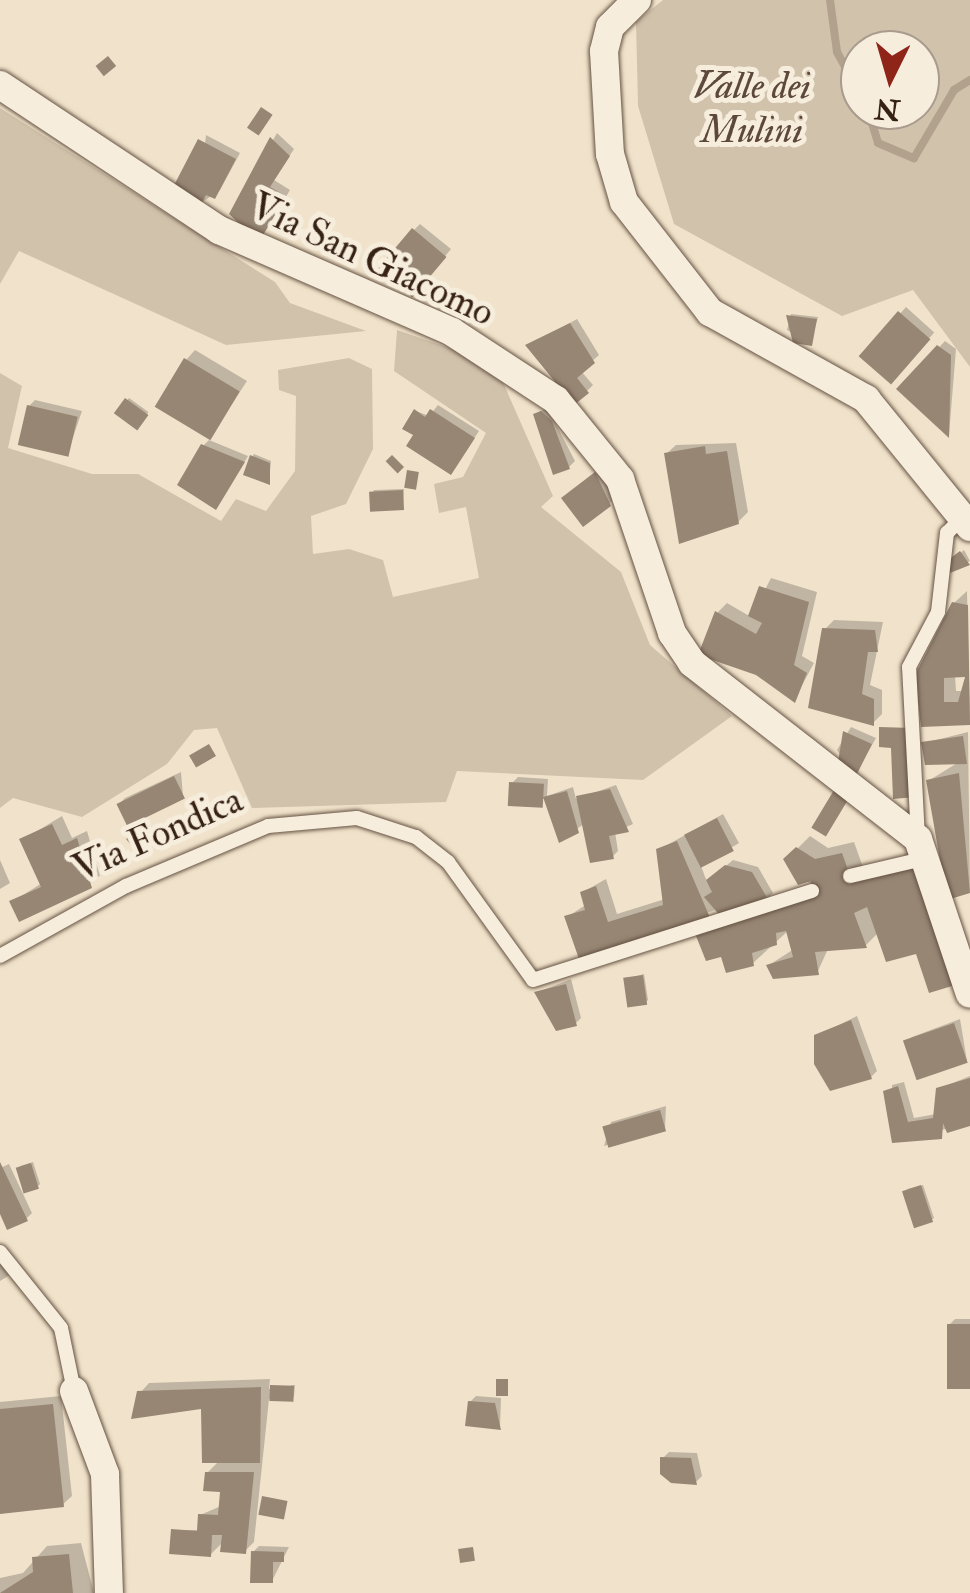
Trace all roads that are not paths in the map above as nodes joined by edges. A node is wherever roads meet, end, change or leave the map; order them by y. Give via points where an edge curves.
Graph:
1 (636, 0) edge
2 (0, 85) edge
3 (967, 522) edge
4 (926, 851) junction
5 (850, 876) dead end
6 (812, 891) dead end
7 (0, 956) edge
8 (970, 994) edge
9 (0, 1252) edge
10 (74, 1391) joint
11 (108, 1593) edge

1 - 3 street via 610,27 604,51 610,154 624,202 710,312 866,398
2 - 4 street, Via San Giacomo via 219,230 452,332 556,400 620,479 672,633 692,663
3 - 4 lane via 947,533 938,612 909,668
4 - 5 lane
4 - 8 street
6 - 7 lane, Via Fondica via 533,980 448,862 416,837 357,818 268,826 126,886
9 - 10 lane via 61,1328
10 - 11 street via 104,1474

